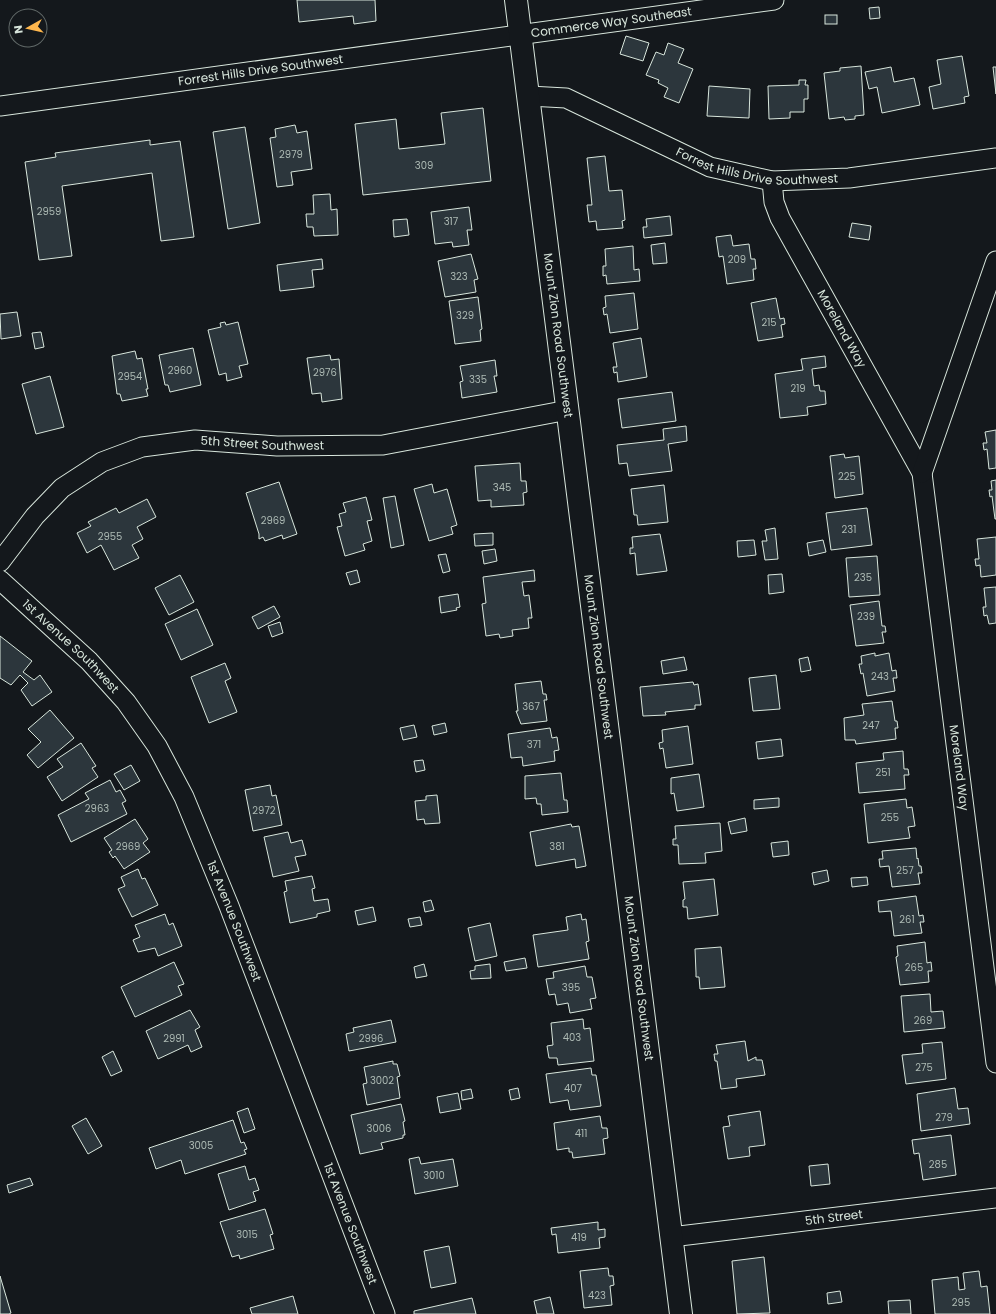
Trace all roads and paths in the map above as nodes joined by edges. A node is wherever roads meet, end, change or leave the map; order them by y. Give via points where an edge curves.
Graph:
1 (516, 0) edge
2 (774, 0) edge
3 (521, 35) junction
4 (529, 96) junction
5 (0, 106) edge
6 (996, 158) edge
7 (772, 181) junction
8 (996, 261) edge
9 (568, 410) junction
10 (922, 473) junction
11 (0, 562) edge
12 (0, 580) edge
13 (996, 1063) edge
14 (996, 1198) edge
15 (671, 1237) junction
16 (385, 1314) edge
17 (681, 1314) edge

1 - 3 street, Mount Zion Road Southwest
2 - 3 street, Commerce Way Southeast
3 - 4 street, Mount Zion Road Southwest
3 - 5 street, Forrest Hills Drive Southwest
4 - 7 street, Forrest Hills Drive Southwest via 566,98 710,167
4 - 9 street, Mount Zion Road Southwest
6 - 7 street, Forrest Hills Drive Southwest via 849,178
7 - 10 street, Moreland Way via 774,202 780,218
8 - 10 street, Moreland Way
9 - 11 street, 5th Street Southwest via 383,445 276,446 195,440 142,447 102,462 62,488 35,516
9 - 15 street, Mount Zion Road Southwest
10 - 13 street, Moreland Way
12 - 16 street, 1st Avenue Southwest via 89,661 126,702 157,746 184,796 229,906
14 - 15 street, 5th Street
15 - 17 street, Mount Zion Road Southwest

